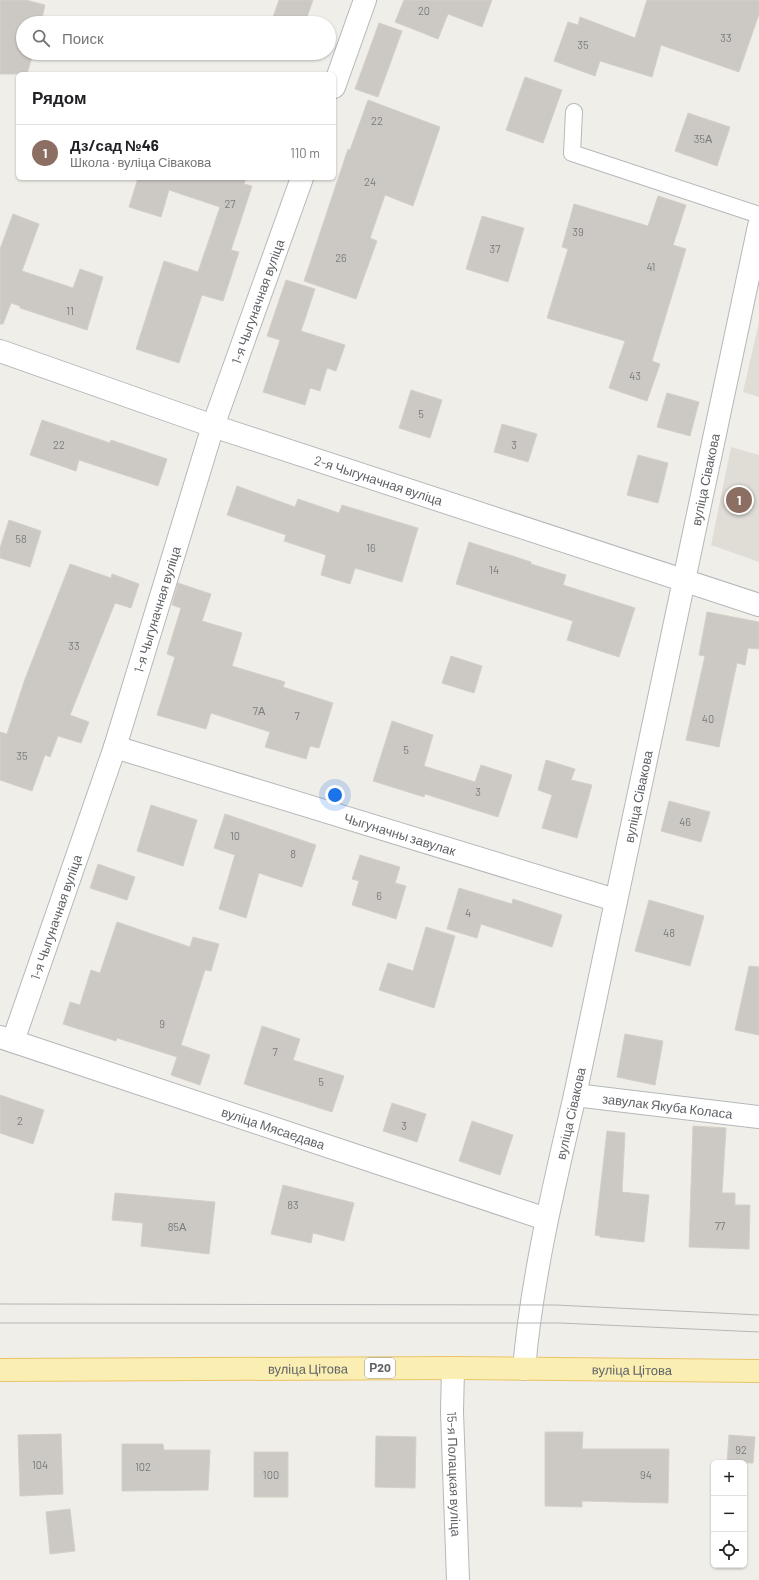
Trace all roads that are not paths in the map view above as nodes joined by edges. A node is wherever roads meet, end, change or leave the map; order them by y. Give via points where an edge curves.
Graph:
1 (365, 0) edge
2 (336, 81) edge
3 (574, 112) dead end
4 (301, 180) edge
5 (759, 215) edge
6 (759, 226) edge
7 (0, 351) edge
8 (213, 426) junction
9 (684, 580) junction
10 (759, 605) edge
11 (115, 747) junction
12 (615, 900) junction
13 (6, 1039) edge
14 (575, 1095) junction
15 (759, 1117) edge
16 (546, 1219) junction
17 (453, 1368) junction
18 (524, 1369) junction
19 (0, 1370) edge
20 (759, 1371) edge
21 (458, 1580) edge

1 - 2 street
3 - 5 lane via 572,153
4 - 8 street, 1-я Чыгуначная вуліца
6 - 9 street, вуліца Сівакова
7 - 8 street, 2-я Чыгуначная вуліца
8 - 9 street, 2-я Чыгуначная вуліца
8 - 11 street, 1-я Чыгуначная вуліца
9 - 10 street, 2-я Чыгуначная вуліца
9 - 12 street, вуліца Сівакова
11 - 12 street, Чыгуначны завулак
11 - 13 street, 1-я Чыгуначная вуліца
12 - 14 street, вуліца Сівакова
13 - 16 street, вуліца Мясаедава
14 - 15 street, завулак Якуба Коласа
14 - 16 street, вуліца Сівакова
16 - 18 street, вуліца Сівакова via 528,1323
17 - 18 main road, вуліца Цітова / Р20
17 - 19 main road, вуліца Цітова / Р20
17 - 21 street, 15-я Полацкая вуліца via 452,1412
18 - 20 main road, вуліца Цітова / Р20

